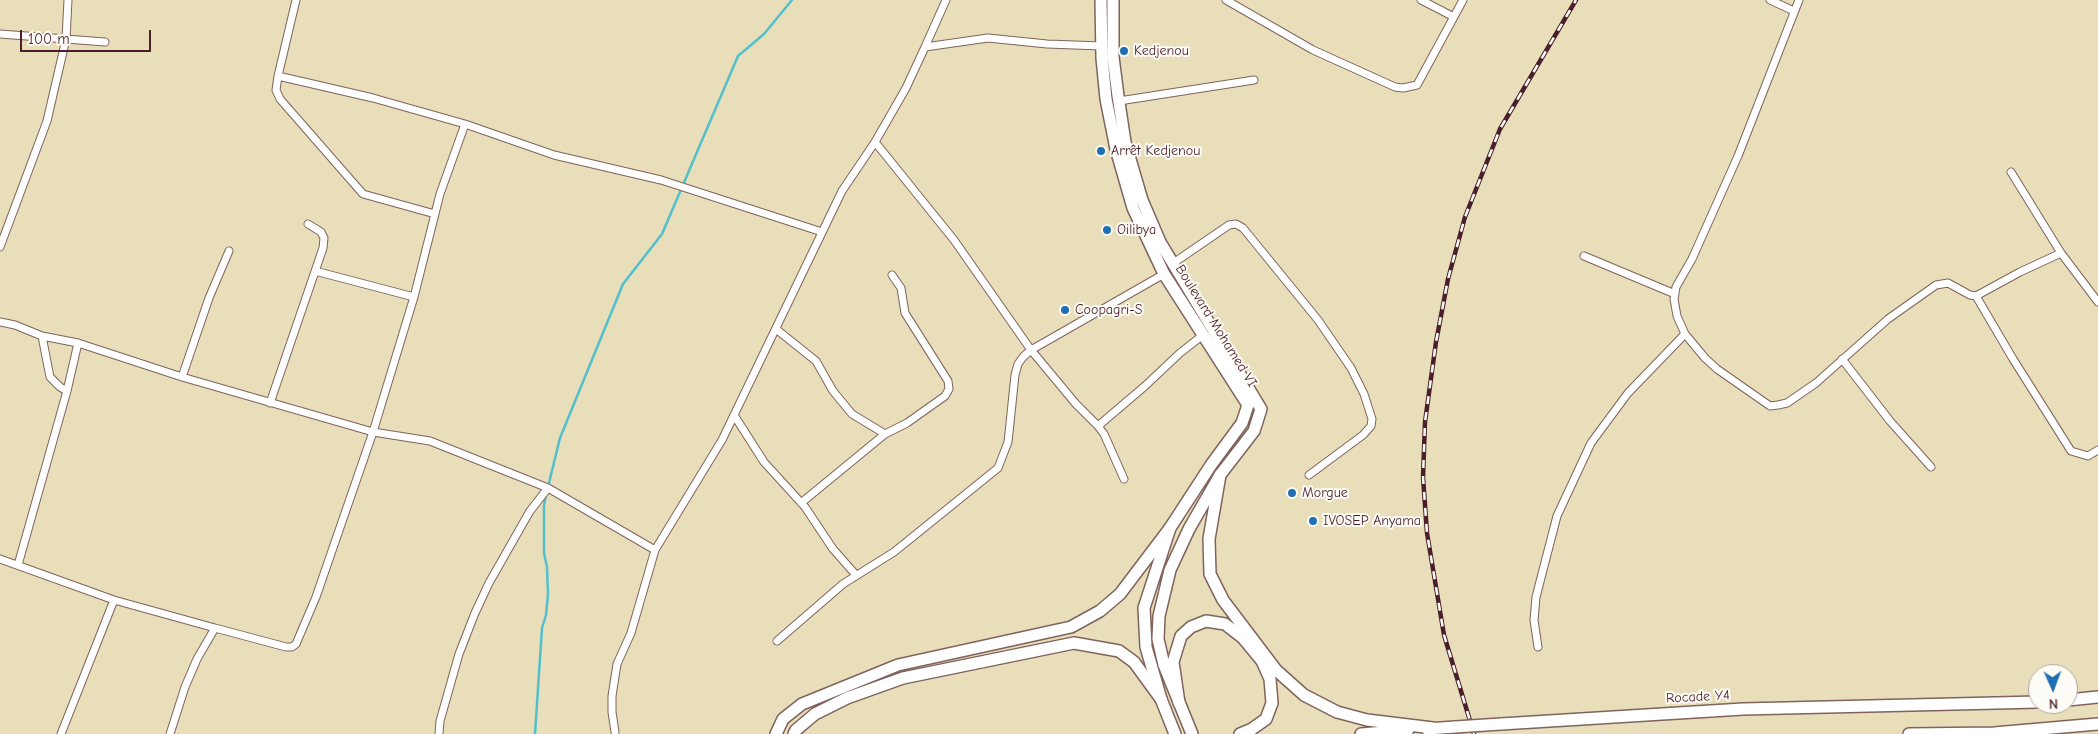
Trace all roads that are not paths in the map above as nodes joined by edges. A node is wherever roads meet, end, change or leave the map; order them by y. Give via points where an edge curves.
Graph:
1 (68, 0) edge
2 (296, 0) edge
3 (946, 0) edge
4 (1101, 0) edge
5 (1113, 0) edge
6 (1226, 0) edge
7 (1421, 0) edge
8 (1463, 0) edge
9 (1770, 0) edge
10 (1799, 0) edge
11 (1794, 11) junction
12 (1454, 17) junction
13 (0, 34) edge
14 (66, 39) junction
15 (105, 42) dead end
16 (1102, 46) junction
17 (925, 47) junction
18 (278, 76) junction
19 (1254, 80) dead end
20 (1119, 101) junction
21 (465, 124) junction
22 (875, 142) junction
23 (2010, 172) dead end
24 (435, 214) junction
25 (308, 224) dead end
26 (822, 232) junction
27 (0, 247) edge
28 (229, 251) dead end
29 (2061, 253) junction
30 (1584, 256) dead end
31 (1172, 264) junction
32 (315, 270) junction
33 (1164, 274) junction
34 (892, 275) dead end
35 (1675, 294) junction
36 (1976, 296) junction
37 (414, 297) junction
38 (2098, 302) edge
39 (0, 322) edge
40 (776, 329) junction
41 (1686, 334) junction
42 (1203, 335) junction
43 (42, 336) junction
44 (78, 343) junction
45 (1031, 350) junction
46 (1842, 359) junction
47 (182, 376) junction
48 (67, 391) junction
49 (270, 403) junction
50 (734, 414) junction
51 (1098, 426) junction
52 (373, 432) junction
53 (885, 434) junction
54 (2098, 450) edge
55 (1932, 467) dead end
56 (1220, 475) junction
57 (1309, 475) dead end
58 (1124, 479) dead end
59 (548, 488) junction
60 (801, 503) junction
61 (1170, 528) junction
62 (655, 550) junction
63 (0, 559) edge
64 (18, 565) junction
65 (856, 575) junction
66 (114, 600) junction
67 (215, 628) junction
68 (776, 641) dead end
69 (1538, 647) dead end
70 (2098, 697) edge
71 (1161, 699) junction
72 (2078, 699) edge
73 (2028, 702) edge
74 (1181, 708) junction
75 (2098, 724) edge
76 (1433, 728) junction
77 (615, 732) dead end
78 (61, 734) edge
79 (170, 734) edge
80 (439, 734) edge
81 (776, 734) edge
82 (794, 734) edge
83 (1175, 734) edge
84 (1192, 734) edge
85 (1240, 734) edge
86 (1361, 734) edge
87 (1909, 734) edge
88 (1937, 734) edge

1 - 14 street
2 - 18 street
3 - 17 street
4 - 16 main road, Boulevard Mohamed VI
5 - 20 main road, Boulevard Mohamed VI via 1113,57
6 - 12 street via 1313,50 1394,87 1403,88 1417,85
7 - 12 street
8 - 12 street
9 - 11 street
10 - 11 street
11 - 35 street via 1738,156
13 - 14 street
14 - 15 street
14 - 27 street via 47,121
16 - 17 street via 988,38
16 - 33 main road, Boulevard Mohamed VI via 1106,99 1122,175 1133,208
17 - 22 street
18 - 21 street
18 - 24 street via 276,90 280,99 362,194
19 - 20 street
20 - 31 main road, Boulevard Mohamed VI via 1125,142 1142,200
21 - 24 street
21 - 26 street via 554,155 661,180
22 - 26 street via 842,191
22 - 45 street via 954,240
23 - 29 street
24 - 37 street
25 - 32 street via 321,232 324,238
26 - 40 street
28 - 47 street
29 - 36 street
29 - 38 street
30 - 35 street
31 - 56 main road, Boulevard Mohamed VI via 1261,409 1254,431
31 - 57 street via 1229,224 1243,228 1318,320 1351,368 1364,394 1371,426
32 - 37 street
32 - 49 street
33 - 42 main road, Boulevard Mohamed VI
33 - 45 street
34 - 53 street via 901,288 905,314 948,381 949,389 945,396 907,423
35 - 41 street via 1676,316
36 - 46 street via 1948,283 1936,285 1888,319
36 - 54 street via 2071,451 2088,456
37 - 52 street
39 - 43 street
40 - 50 street
40 - 53 street via 816,361 833,391 852,414
41 - 46 street via 1717,369 1770,406 1787,403
41 - 69 street via 1628,393 1591,444 1557,516 1538,588 1534,620
42 - 51 street
42 - 61 main road, Boulevard Mohamed VI via 1248,405 1242,423
43 - 44 street
43 - 48 street via 50,376
44 - 47 street
44 - 48 street
45 - 51 street
45 - 65 street via 1018,364 1010,431 998,468 894,552
46 - 55 street via 1890,421
47 - 49 street
48 - 64 street
49 - 52 street
50 - 60 street via 767,466
50 - 62 street via 722,440
51 - 58 street
52 - 59 street via 430,441
52 - 67 street via 316,597 296,644 286,647
53 - 60 street
56 - 74 main road, Boulevard Mohamed VI via 1170,570 1159,616 1158,639 1164,666
56 - 76 main road via 1209,539 1210,574 1223,600 1276,670 1304,695 1337,712 1367,720
59 - 62 street
59 - 80 street via 530,511 475,613 459,654
60 - 65 street via 838,556
61 - 71 main road, Boulevard Mohamed VI via 1144,608 1146,647
61 - 81 main road via 1120,594 1100,611 1071,626 898,665 840,687 802,704 783,719
62 - 77 street via 630,633 617,664 612,704
63 - 64 street
64 - 66 street
65 - 68 street
66 - 67 street
66 - 78 street
67 - 79 street via 194,666
70 - 72 main road
71 - 82 main road via 1134,662 1119,651 1074,643 902,678 847,698 815,714
71 - 83 main road, Boulevard Mohamed VI
73 - 76 main road, Rocade Y4, bridge via 1744,709
74 - 84 main road, Boulevard Mohamed VI
74 - 85 main road via 1173,662 1181,636 1191,627 1206,621 1225,624 1243,638 1262,661 1270,679 1272,704 1266,719
75 - 88 main road via 1994,733
76 - 86 main road, Rocade Y4
87 - 88 main road

